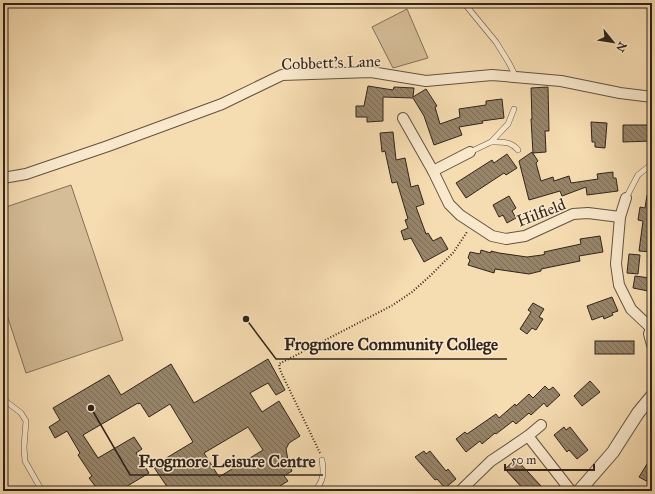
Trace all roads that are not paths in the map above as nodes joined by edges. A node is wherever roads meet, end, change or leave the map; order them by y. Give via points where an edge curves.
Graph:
1 (464, 3) edge
2 (516, 77) junction
3 (652, 97) edge
4 (514, 109) dead end
5 (403, 118) dead end
6 (491, 142) junction
7 (518, 150) dead end
8 (470, 152) joint
9 (652, 164) edge
10 (434, 171) junction
11 (3, 178) edge
12 (626, 198) joint
13 (620, 217) junction
14 (651, 326) edge
15 (652, 345) edge
16 (652, 396) edge
17 (3, 399) edge
18 (541, 426) dead end
19 (528, 436) junction
20 (322, 460) road end
21 (42, 491) edge
22 (314, 491) edge
23 (460, 491) edge
24 (571, 491) edge
25 (579, 491) edge

1 - 2 lane via 496,42
2 - 3 street, Cobbett's Lane via 561,81
2 - 11 street, Cobbett's Lane via 492,75 426,81 371,72 282,75 215,106 26,174
4 - 6 lane via 508,124
5 - 10 street, Hilfield
6 - 7 lane via 505,142
6 - 8 lane
8 - 10 street
9 - 12 lane via 638,174
10 - 13 street, Hilfield via 449,204 472,224 492,236 506,239 525,236 573,214
12 - 13 street
13 - 14 street via 616,264 619,285 631,309
14 - 15 street via 649,334
16 - 25 street via 613,452
17 - 21 lane via 22,413 26,421 25,461
18 - 19 street
19 - 23 street via 491,461
19 - 24 street
20 - 22 lane via 324,472

